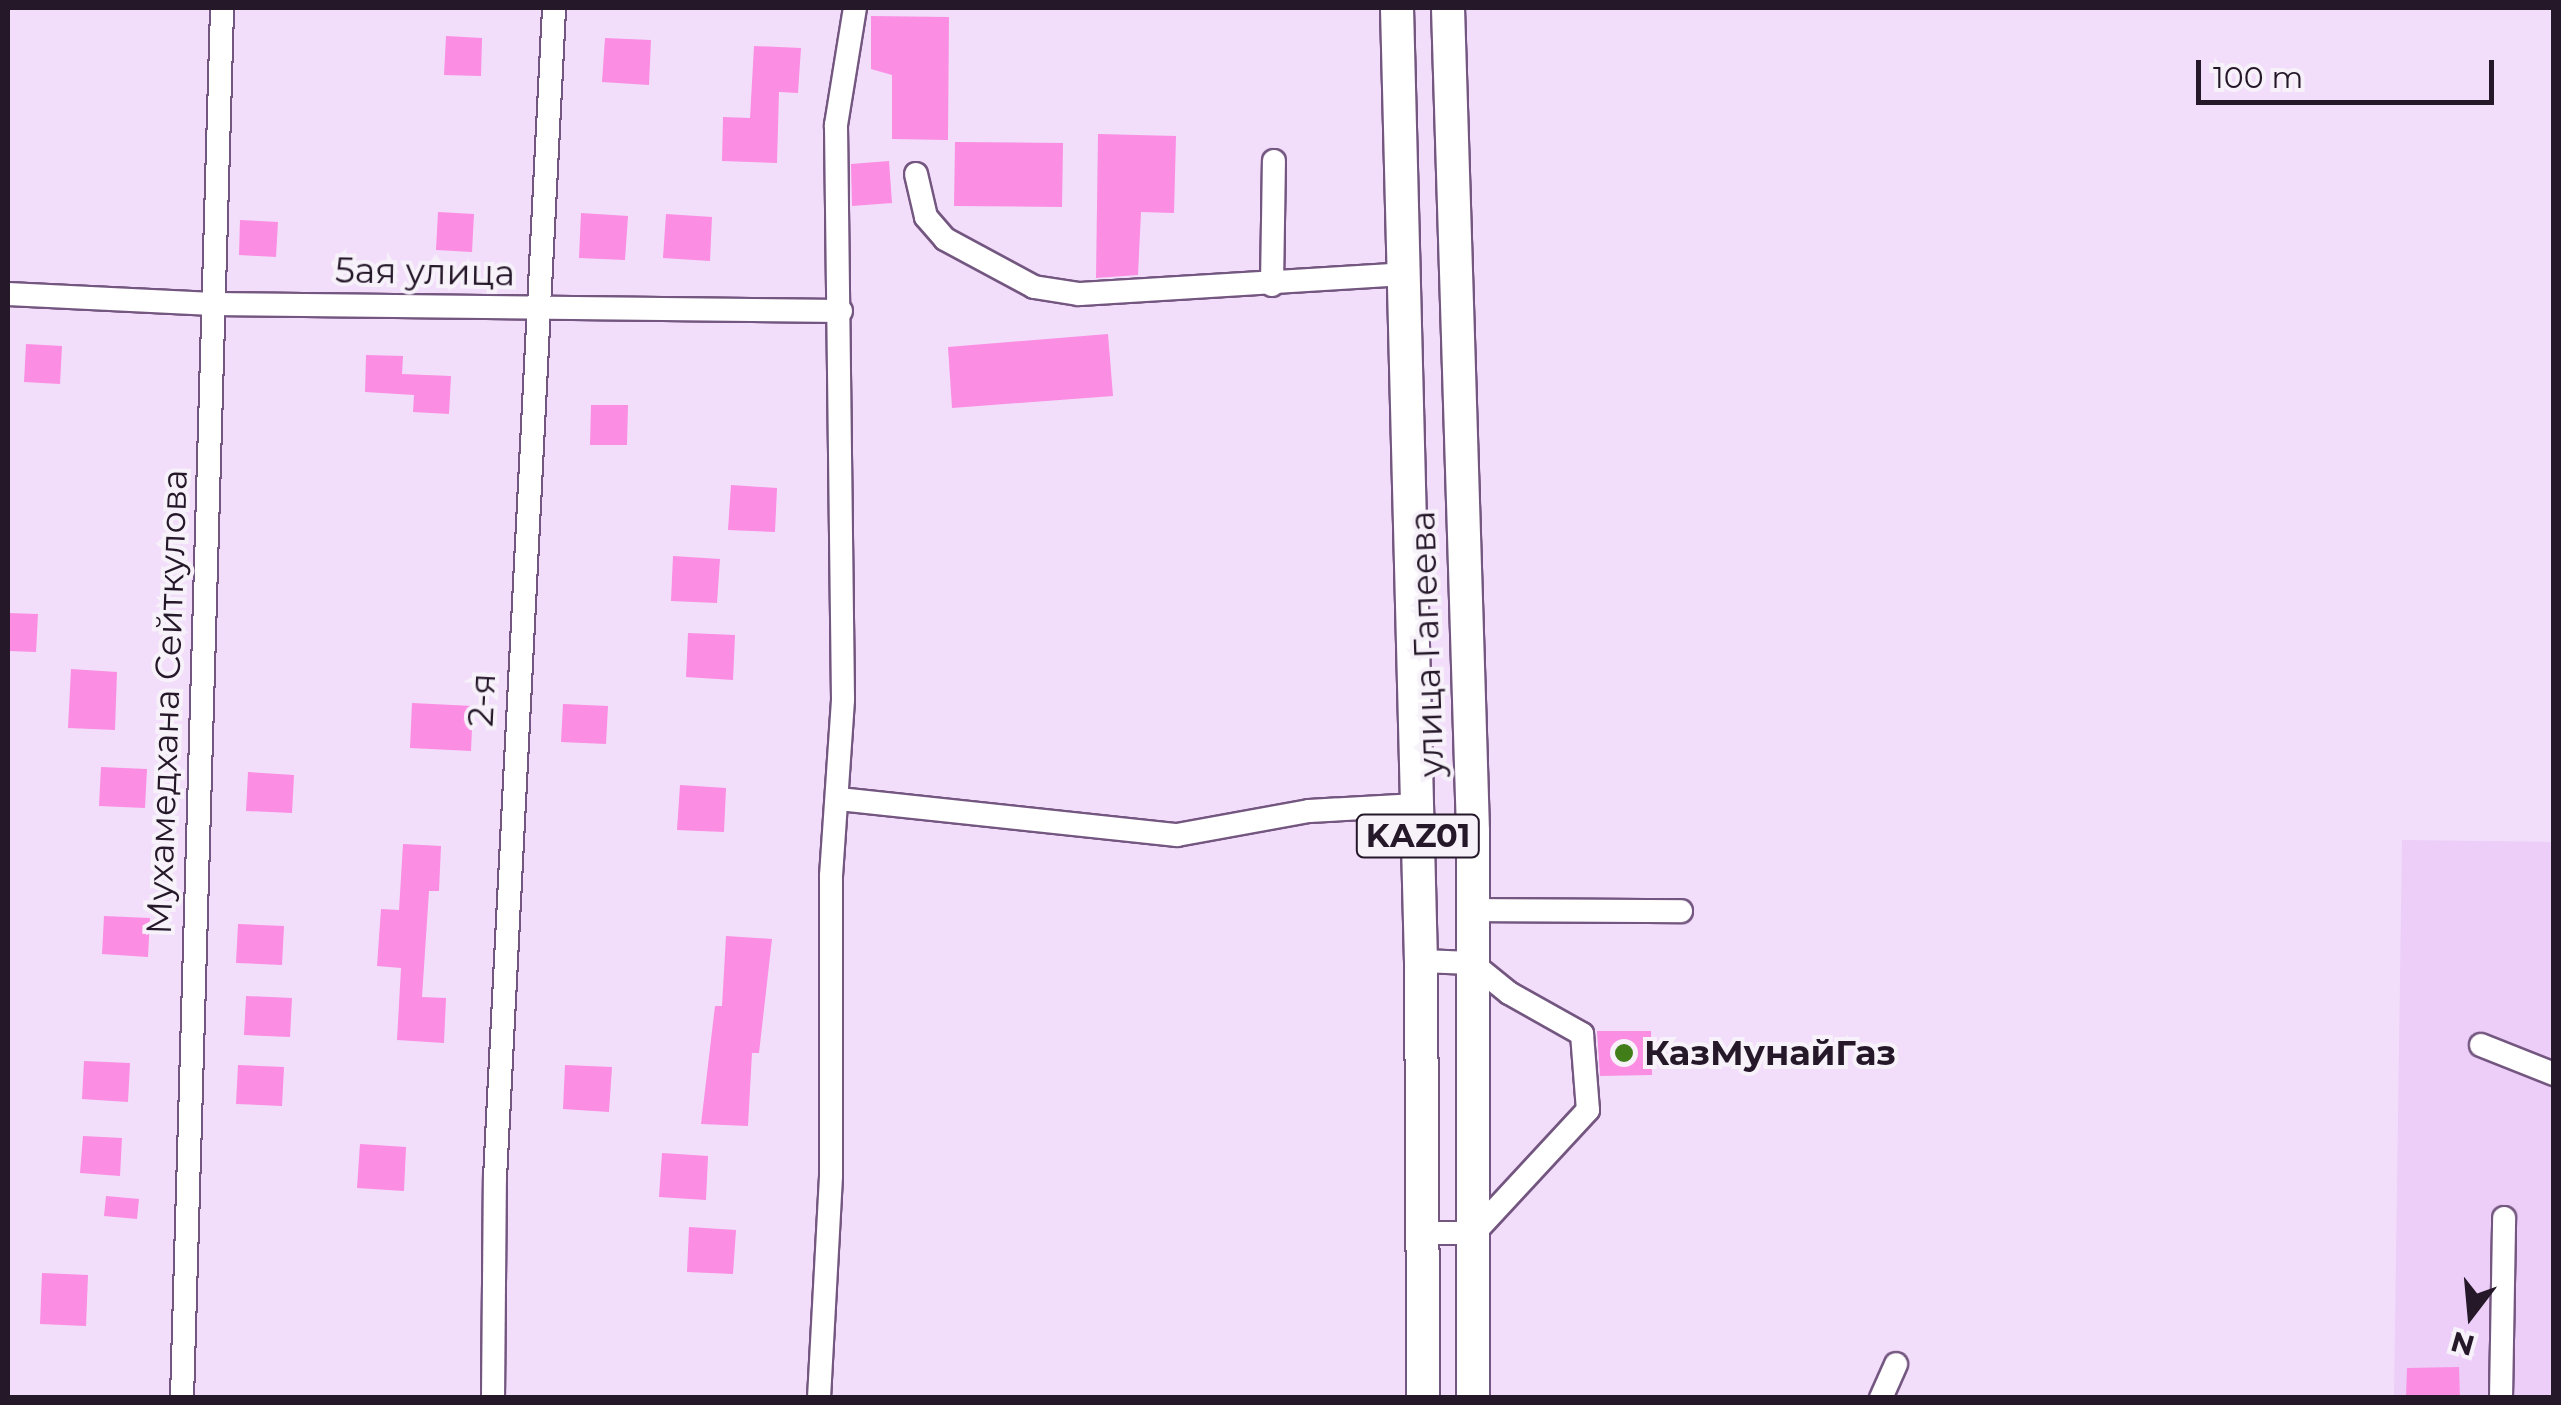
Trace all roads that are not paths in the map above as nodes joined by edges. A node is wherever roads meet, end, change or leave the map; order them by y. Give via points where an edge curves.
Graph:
1 (222, 8) edge
2 (554, 8) edge
3 (855, 8) edge
4 (1397, 8) edge
5 (1448, 8) edge
6 (1274, 161) dead end
7 (916, 174) dead end
8 (1405, 274) junction
9 (1272, 285) junction
10 (8, 294) edge
11 (213, 304) junction
12 (538, 308) junction
13 (841, 311) junction
14 (839, 799) junction
15 (1417, 805) junction
16 (1472, 910) junction
17 (1681, 911) dead end
18 (1421, 960) junction
19 (1472, 963) junction
20 (2481, 1045) dead end
21 (2554, 1074) edge
22 (2504, 1218) dead end
23 (1425, 1233) junction
24 (1474, 1233) junction
25 (1896, 1364) dead end
26 (182, 1398) edge
27 (493, 1398) edge
28 (818, 1398) edge
29 (1423, 1398) edge
30 (1473, 1398) edge
31 (1882, 1398) edge
32 (2501, 1398) edge

1 - 11 street, Мухамедхана Сейткулова
2 - 12 street, 2-я
3 - 13 street via 836,126
4 - 8 highway, улица Гапеева / KАZ01
5 - 16 highway, улица Гапеева / KАZ01
6 - 9 street
7 - 9 street via 926,217 944,239 1034,287 1079,294
8 - 9 street
8 - 15 highway, улица Гапеева / KАZ01
10 - 11 street, 5ая улица
11 - 12 street, 5ая улица
11 - 26 street, Мухамедхана Сейткулова
12 - 13 street, 5ая улица
12 - 27 street, 2-я via 495,1178
13 - 14 street
14 - 15 street via 1176,834 1309,811
14 - 28 street via 828,976 832,1175
15 - 18 highway, улица Гапеева / KАZ01
16 - 17 street
16 - 19 highway, улица Гапеева / KАZ01
18 - 19 street
18 - 23 highway, улица Гапеева / KАZ01
19 - 24 highway, улица Гапеева / KАZ01
19 - 24 street via 1509,994 1582,1034 1588,1110
20 - 21 street
22 - 32 street
23 - 24 street
23 - 29 highway, улица Гапеева / KАZ01
24 - 30 highway, улица Гапеева / KАZ01
25 - 31 street

